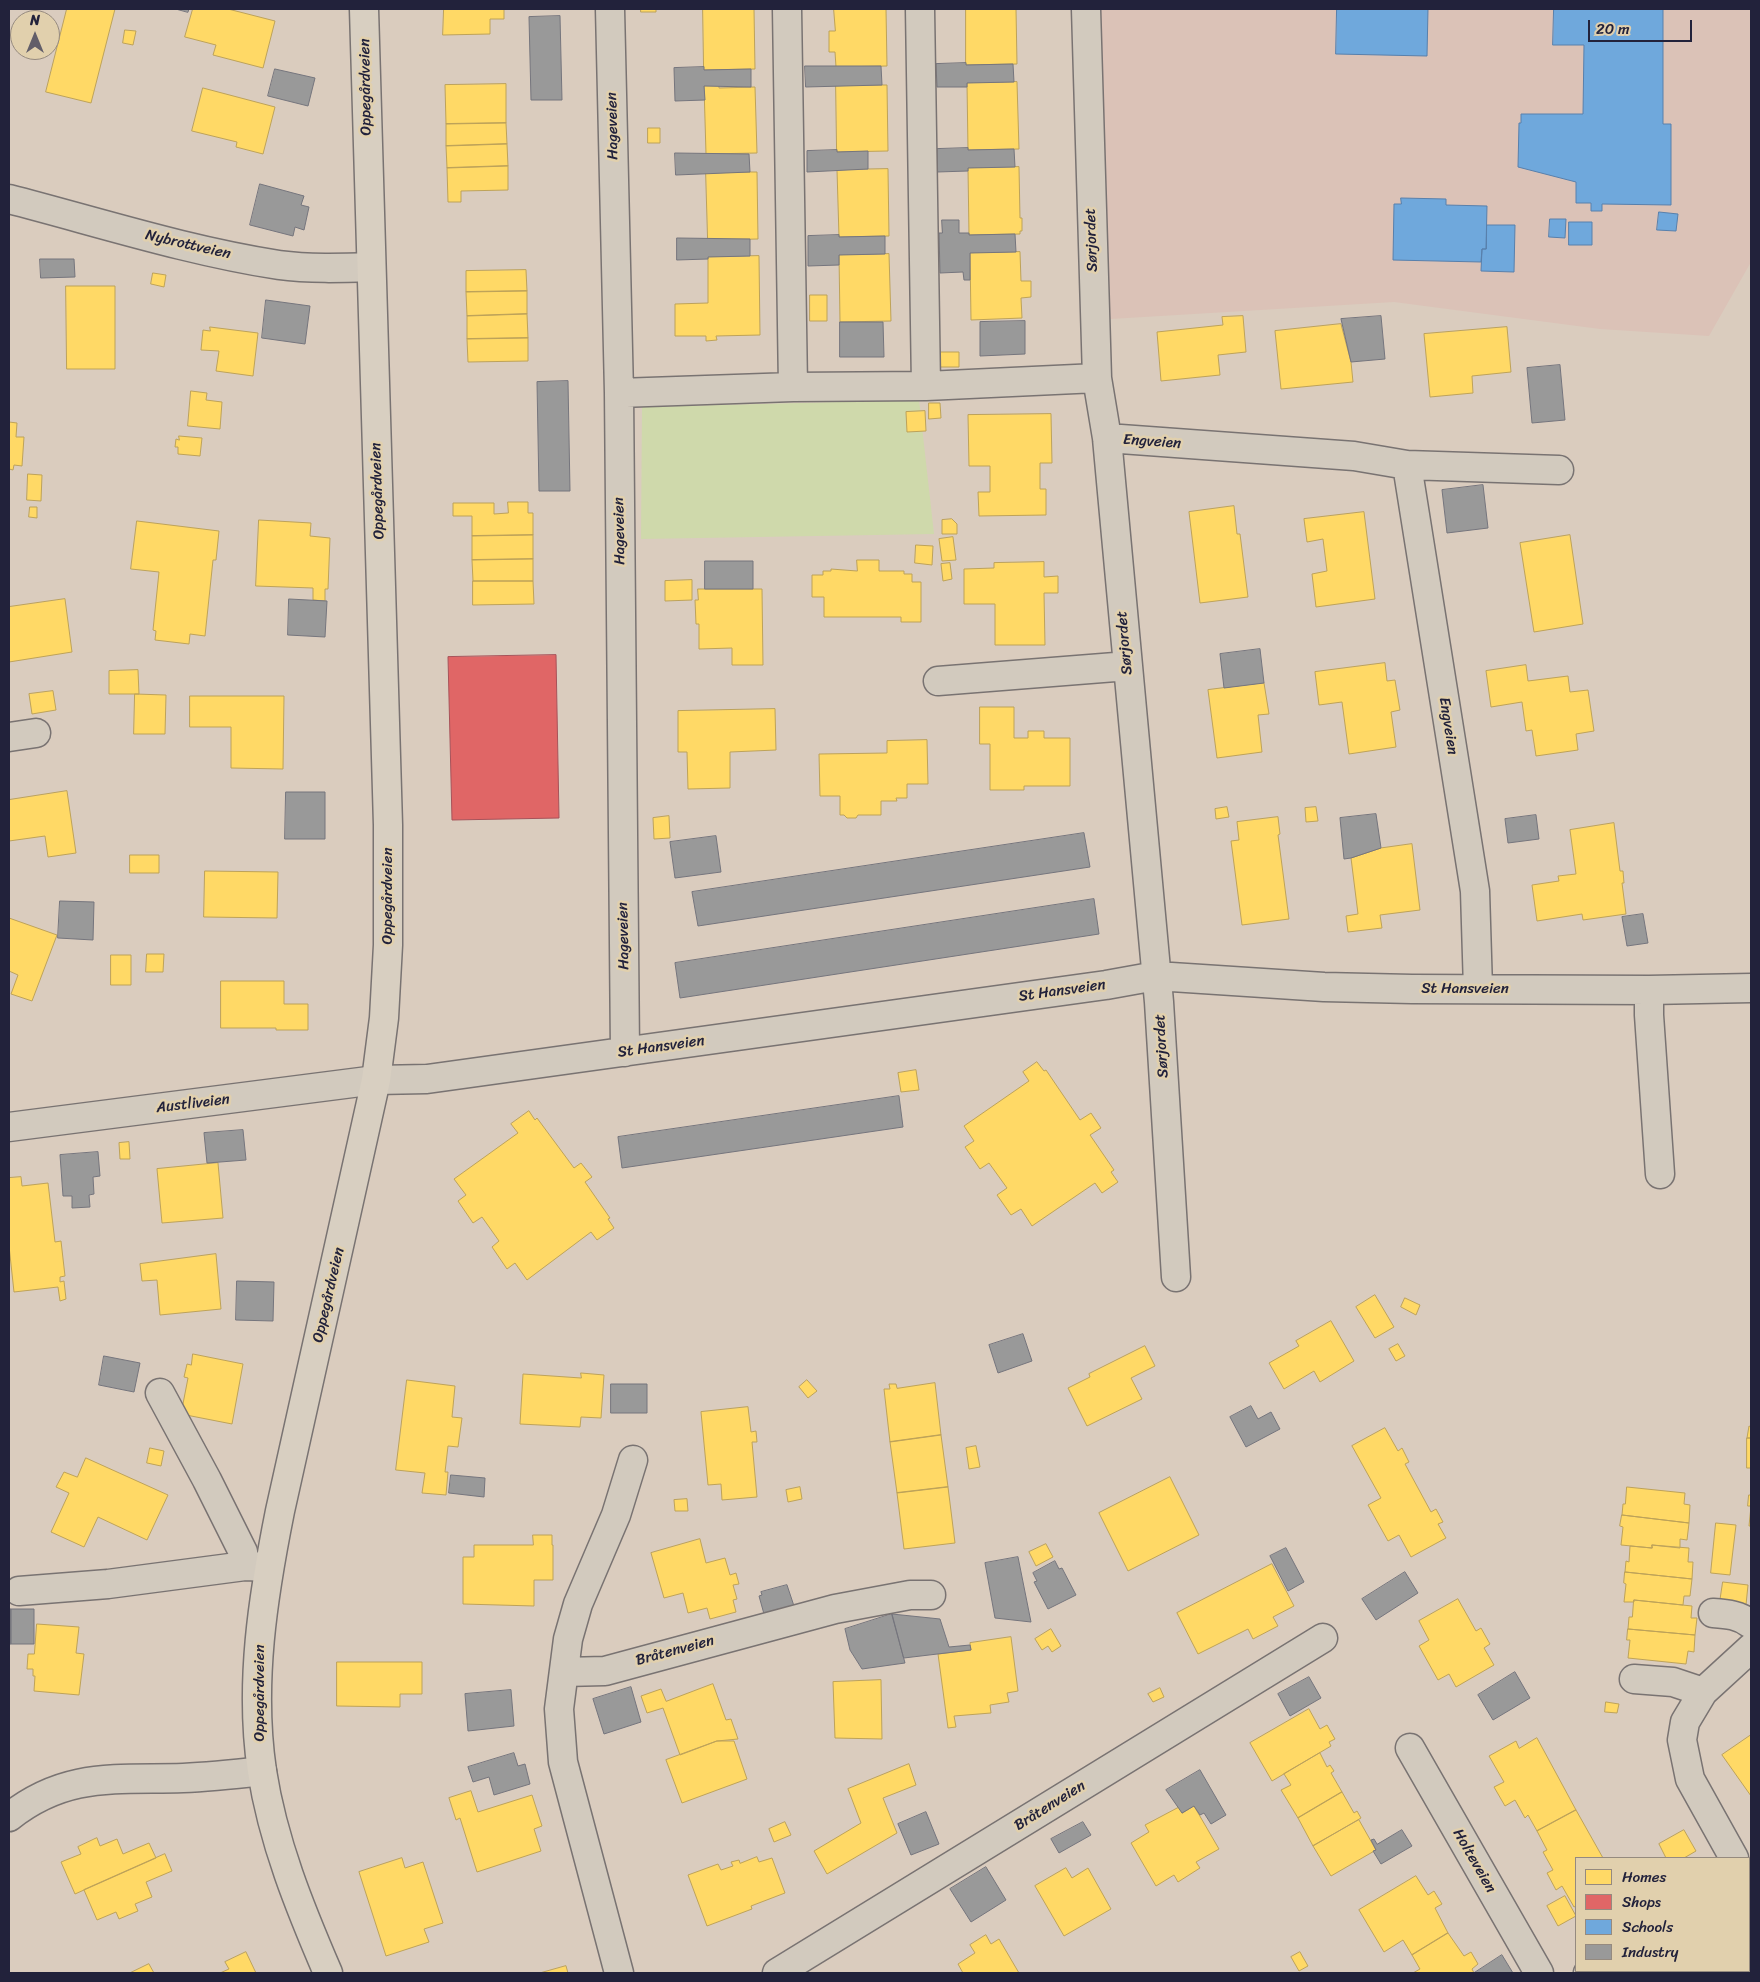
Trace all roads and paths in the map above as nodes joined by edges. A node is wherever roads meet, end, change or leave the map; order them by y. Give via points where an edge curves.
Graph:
1 (364, 9) edge
2 (610, 9) edge
3 (787, 9) edge
4 (920, 9) edge
5 (1086, 9) edge
6 (9, 199) edge
7 (371, 267) junction
8 (1097, 378) junction
9 (926, 386) junction
10 (793, 387) junction
11 (619, 393) junction
12 (1107, 438) junction
13 (1407, 464) junction
14 (1560, 470) dead end
15 (1128, 666) junction
16 (938, 681) dead end
17 (36, 733) dead end
18 (9, 738) edge
19 (1156, 976) junction
20 (1751, 988) edge
21 (1478, 989) junction
22 (1649, 990) junction
23 (625, 1052) junction
24 (376, 1080) junction
25 (9, 1127) edge
26 (1660, 1174) dead end
27 (1176, 1277) dead end
28 (160, 1393) dead end
29 (633, 1460) dead end
30 (257, 1566) junction
31 (19, 1591) dead end
32 (931, 1595) dead end
33 (1713, 1613) dead end
34 (1751, 1624) edge
35 (1323, 1638) dead end
36 (1751, 1648) edge
37 (564, 1672) junction
38 (1634, 1679) dead end
39 (1703, 1692) junction
40 (1410, 1748) dead end
41 (262, 1771) junction
42 (9, 1818) edge
43 (1733, 1857) edge
44 (328, 1973) edge
45 (618, 1973) edge
46 (777, 1973) edge
47 (1539, 1973) edge

1 - 7 main road, Oppegårdveien
2 - 11 street, Hageveien
3 - 10 street
4 - 9 street
5 - 8 street, Sørjordet
6 - 7 street, Nybrottveien via 171,242 281,265
7 - 24 main road, Oppegårdveien via 389,876 386,978
8 - 9 street
8 - 12 street, Sørjordet
9 - 10 street
10 - 11 street
11 - 23 street, Hageveien
12 - 13 street, Engveien via 1354,456
12 - 15 street, Sørjordet
13 - 14 street, Engveien
13 - 21 street, Engveien via 1474,891
15 - 16 street
15 - 19 street, Sørjordet
17 - 18 street
19 - 21 street, St Hansveien via 1324,987
19 - 23 street, St Hansveien
19 - 27 street, Sørjordet
20 - 22 street, St Hansveien
21 - 22 street, St Hansveien
22 - 26 street
23 - 24 street, St Hansveien via 427,1079
24 - 25 street, Austliveien
24 - 30 main road, Oppegårdveien via 280,1510
28 - 30 street via 243,1552
29 - 37 street via 616,1515 578,1604 568,1639
30 - 31 street
30 - 41 main road, Oppegårdveien via 258,1730
32 - 37 street, Bråtenveien via 910,1595 835,1609 605,1670
33 - 34 street via 1732,1614
35 - 46 street, Bråtenveien
36 - 39 street
37 - 45 street via 559,1709 563,1762
38 - 39 street via 1673,1682
39 - 43 street via 1685,1722 1682,1740 1690,1779
40 - 47 street, Holteveien
41 - 42 street via 71,1784 44,1795
41 - 44 main road, Oppegårdveien via 280,1851

